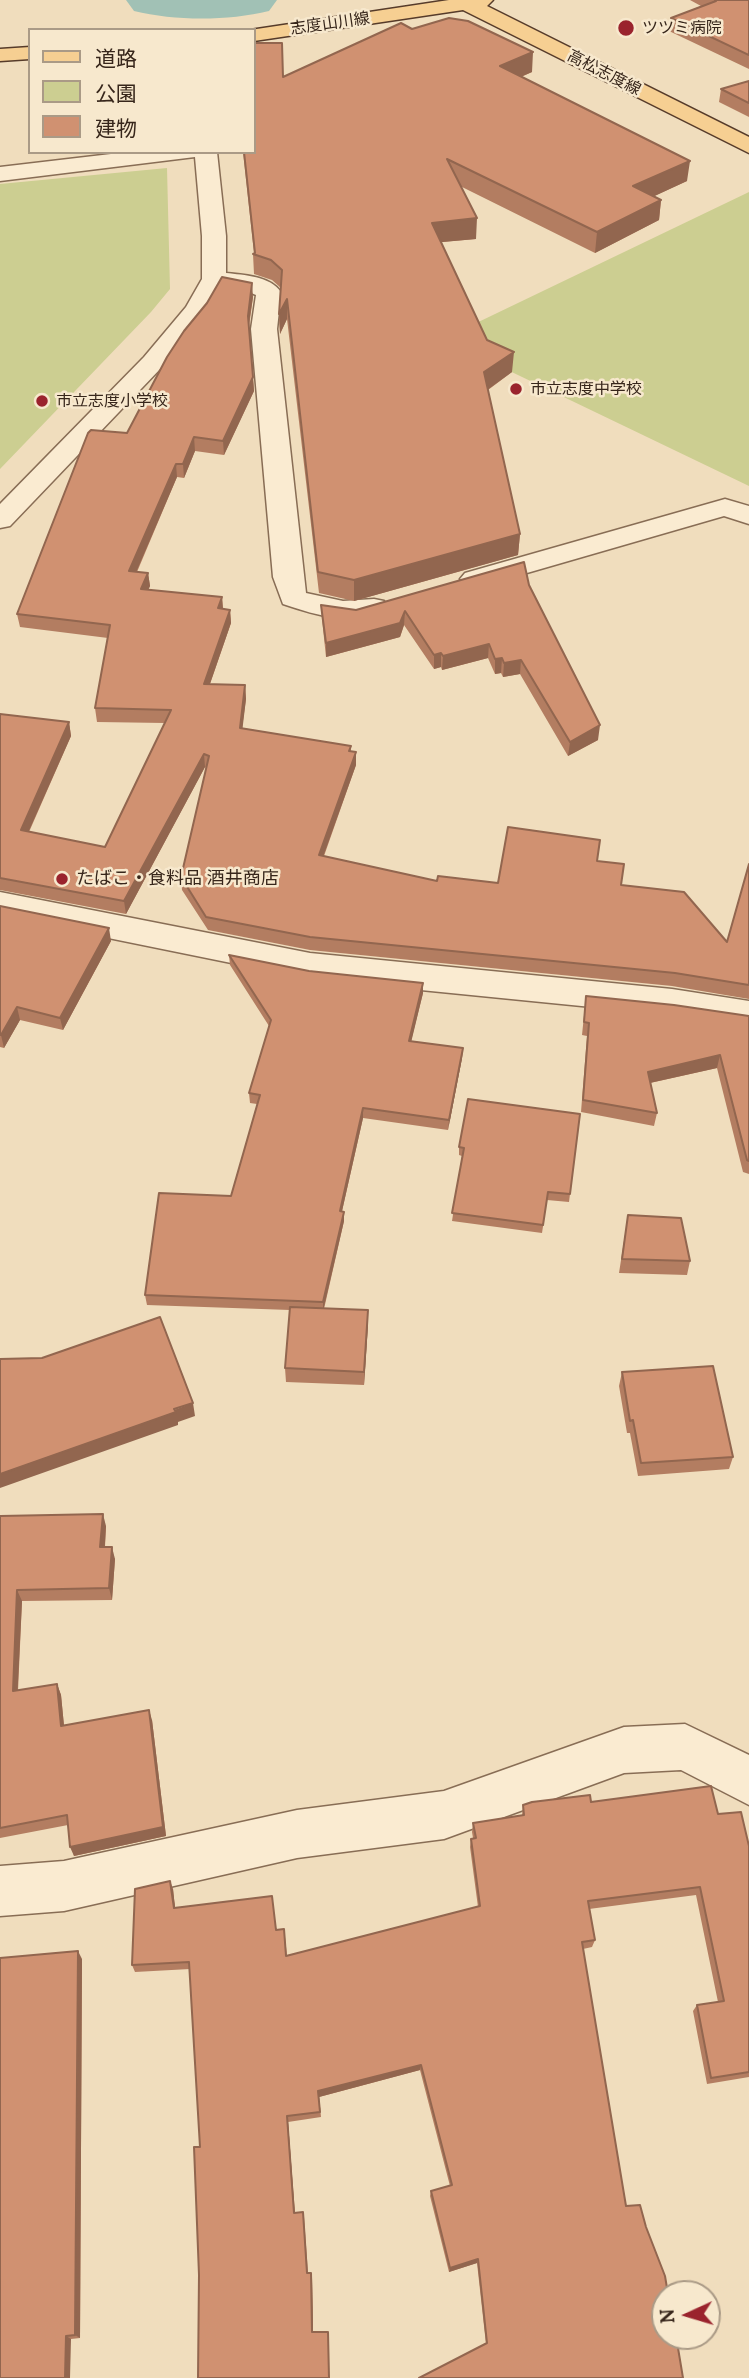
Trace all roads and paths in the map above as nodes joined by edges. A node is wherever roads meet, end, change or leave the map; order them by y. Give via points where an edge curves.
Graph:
1 (490, 0) edge
2 (463, 2) edge
3 (256, 35) edge
4 (28, 53) edge
5 (0, 55) edge
6 (745, 141) edge
7 (172, 154) edge
8 (206, 154) edge
9 (0, 174) edge
10 (214, 279) junction
11 (749, 516) edge
12 (0, 520) edge
13 (448, 587) edge
14 (395, 602) edge
15 (0, 904) edge
16 (749, 1014) edge
17 (749, 1781) edge
18 (0, 1891) edge

1 - 2 main road, 志度山川線
2 - 3 main road, 志度山川線
2 - 6 main road, 高松志度線
4 - 5 main road
7 - 9 street
8 - 10 street
10 - 12 street via 197,310 153,362
10 - 14 street via 249,283 269,292 264,328 293,598 355,614
11 - 13 street via 725,507
15 - 16 street via 310,967 672,1002
17 - 18 street via 685,1747 624,1750 444,1815 297,1834 64,1886

